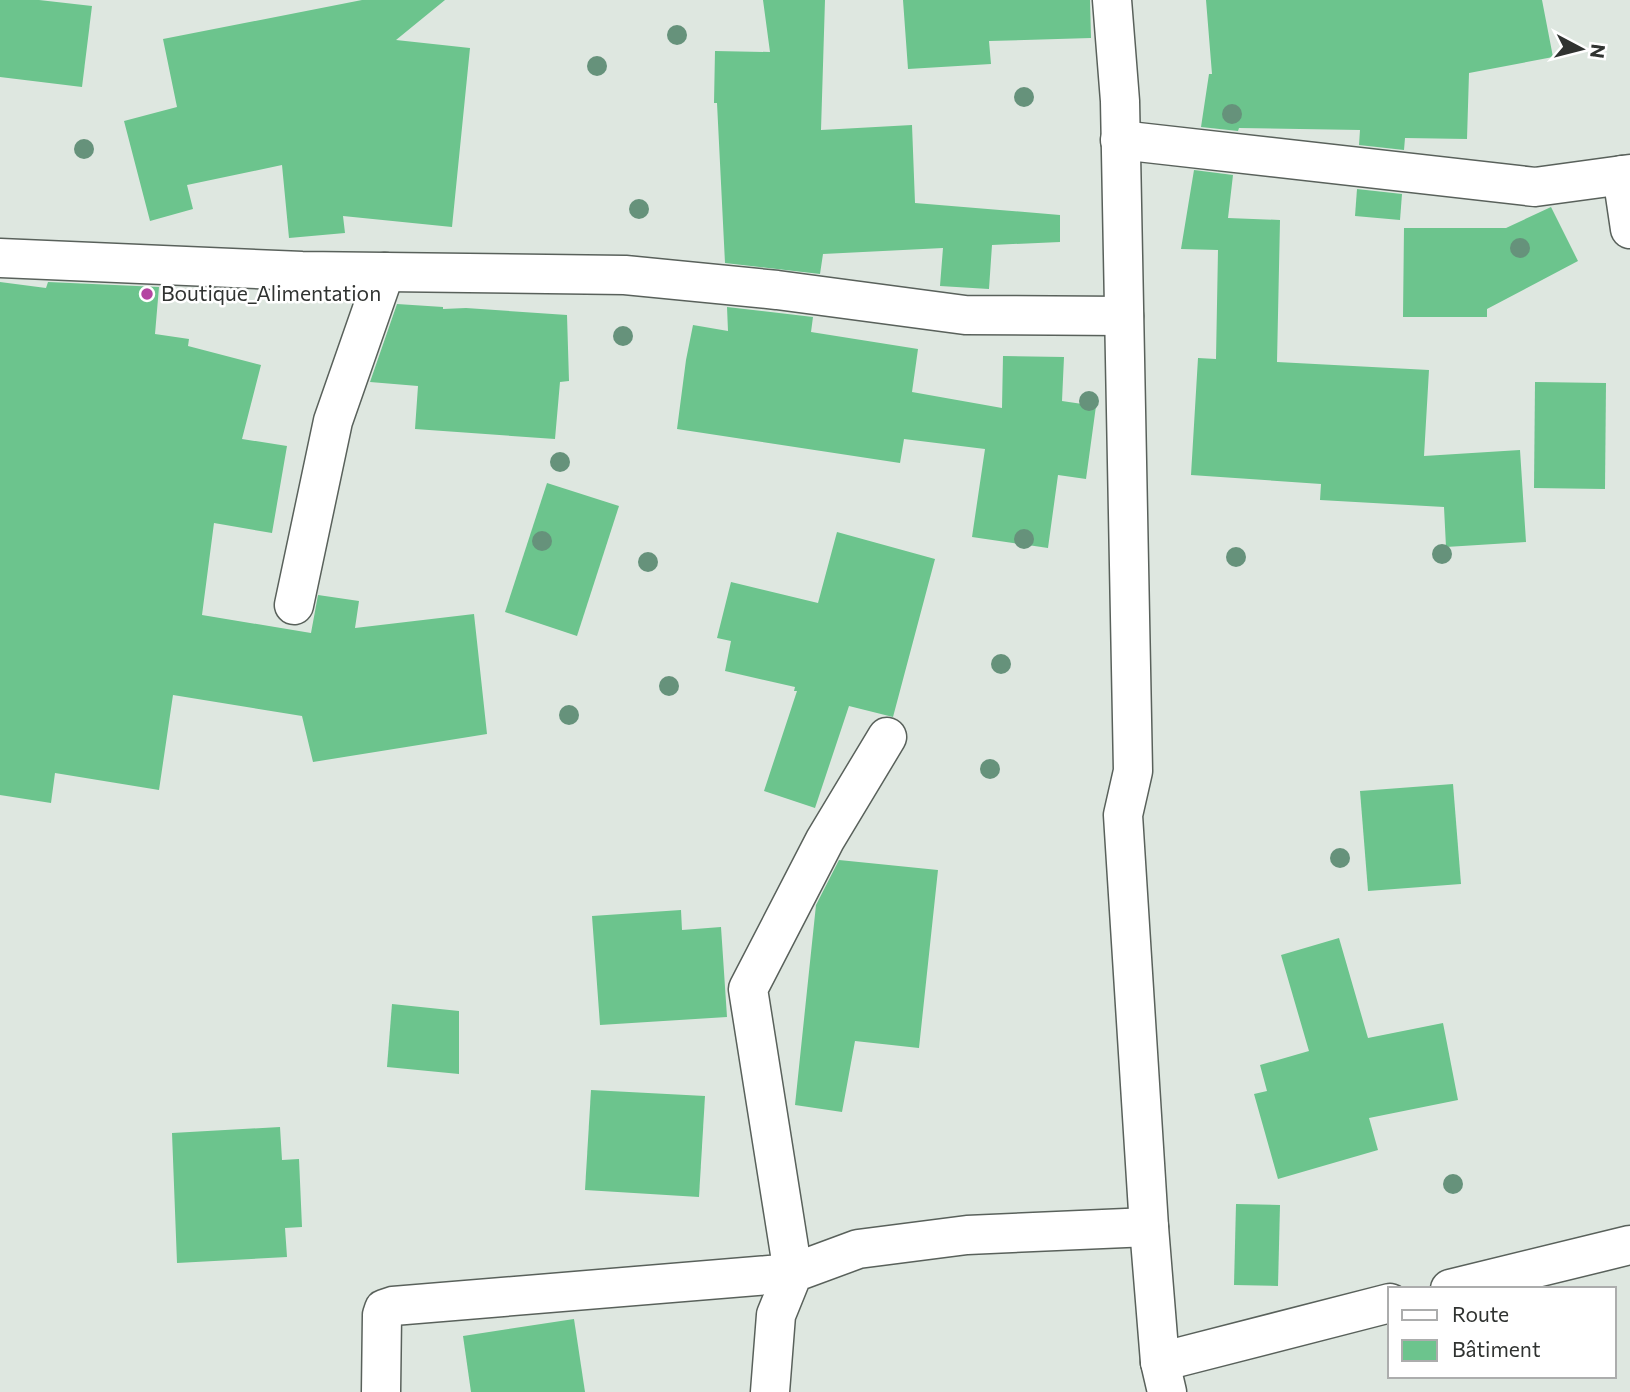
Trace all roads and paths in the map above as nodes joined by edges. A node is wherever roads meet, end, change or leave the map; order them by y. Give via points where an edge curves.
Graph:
1 (1112, 0) edge
2 (1120, 140) junction
3 (1626, 175) edge
4 (1630, 229) edge
5 (0, 258) edge
6 (385, 272) junction
7 (1124, 316) junction
8 (294, 605) dead end
9 (887, 737) dead end
10 (1149, 1227) junction
11 (1630, 1245) edge
12 (793, 1273) junction
13 (1458, 1287) edge
14 (1388, 1304) edge
15 (1163, 1377) edge
16 (381, 1392) edge
17 (770, 1392) edge

1 - 2 street
2 - 3 street via 1535,187
2 - 7 street
3 - 4 street
5 - 6 street
6 - 7 street via 625,275 965,315
6 - 8 street via 333,421
7 - 10 street via 1133,771 1123,815
9 - 12 street via 825,840 748,989
10 - 12 street via 967,1235 858,1249
10 - 15 street
11 - 13 street
12 - 16 street via 393,1306 382,1315
12 - 17 street via 776,1315
14 - 15 street

